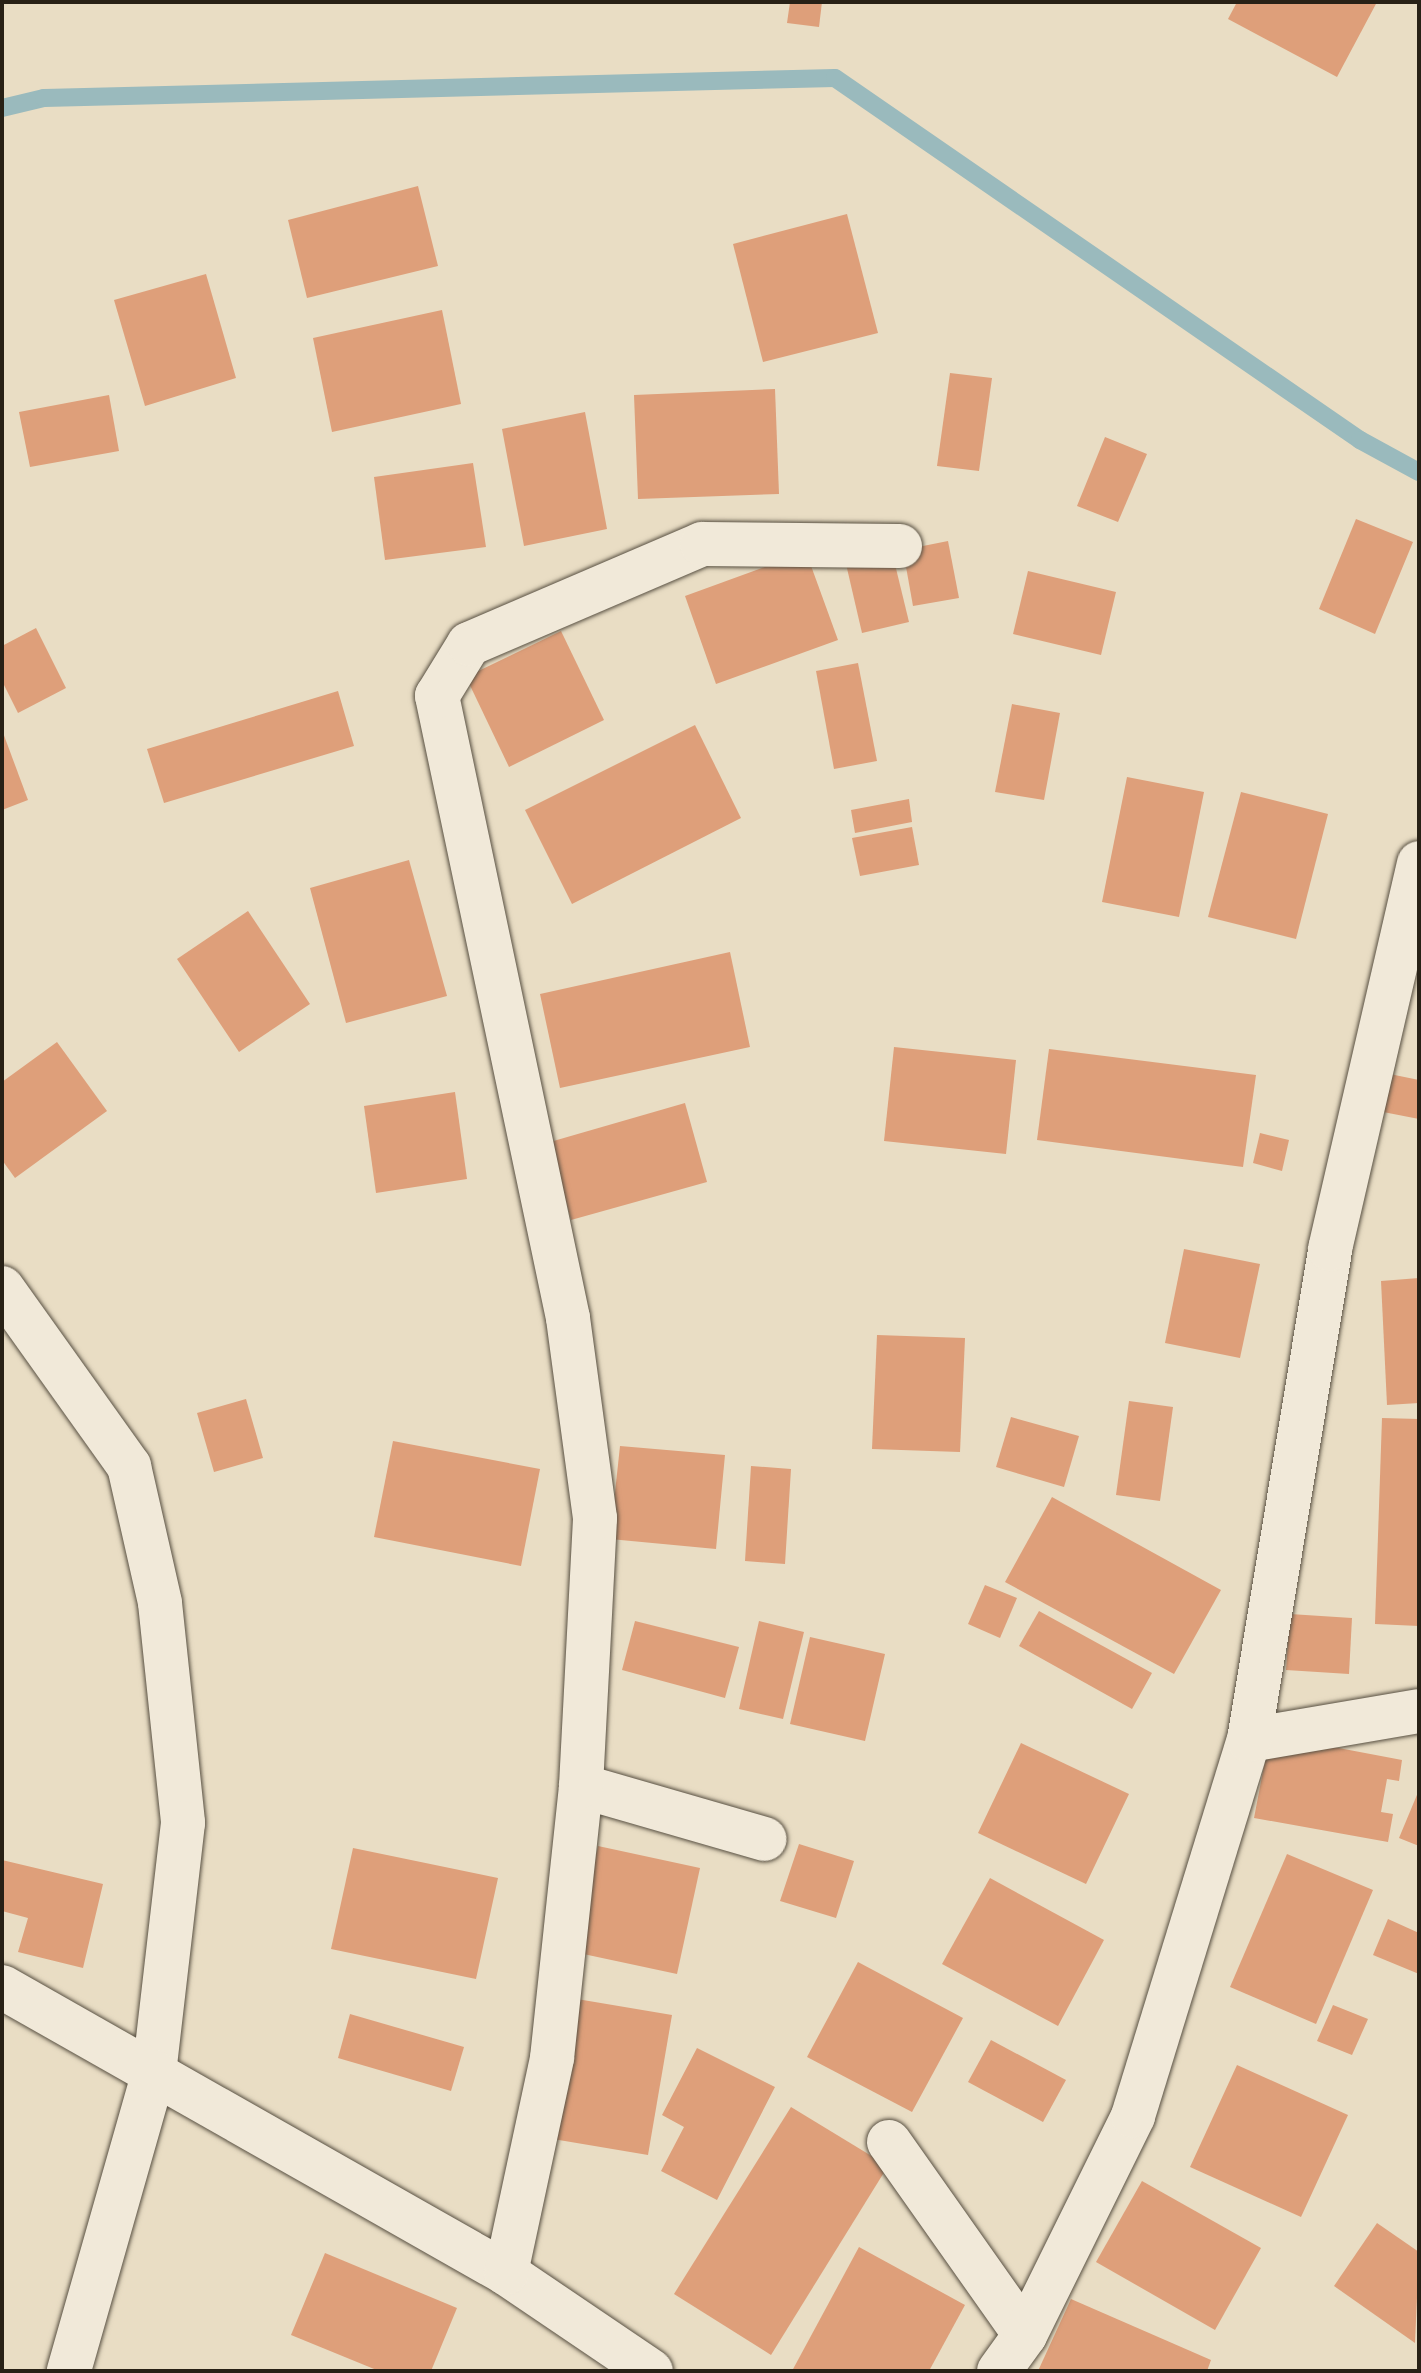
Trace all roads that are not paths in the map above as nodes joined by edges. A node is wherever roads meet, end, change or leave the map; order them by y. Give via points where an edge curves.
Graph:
1 (900, 546) dead end
2 (1419, 863) edge
3 (4, 1293) edge
4 (1419, 1711) edge
5 (1249, 1740) junction
6 (581, 1786) junction
7 (765, 1839) dead end
8 (2, 1987) edge
9 (154, 2072) junction
10 (889, 2142) dead end
11 (506, 2273) junction
12 (1025, 2335) junction
13 (69, 2371) edge
14 (651, 2371) edge
15 (999, 2371) edge

1 - 6 street via 702,544 469,644 437,696 568,1318 595,1518
2 - 5 street via 1330,1249
3 - 9 street via 129,1466 160,1603 183,1823
4 - 5 street
5 - 12 street via 1133,2116
6 - 7 street
6 - 11 street via 552,2058
8 - 9 street
9 - 11 street
9 - 13 street
10 - 12 street
11 - 14 street
12 - 15 street

